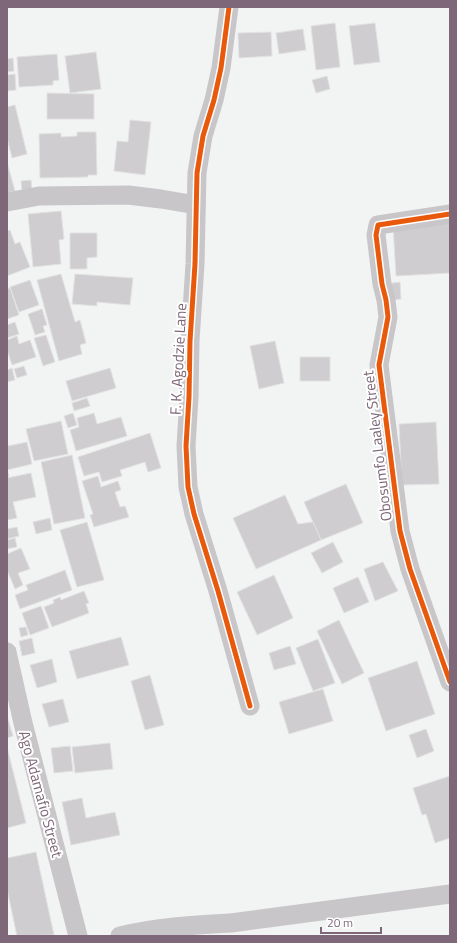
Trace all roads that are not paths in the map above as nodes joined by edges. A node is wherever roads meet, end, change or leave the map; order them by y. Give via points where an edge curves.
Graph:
1 (229, 7) edge
2 (7, 202) edge
3 (196, 205) junction
4 (450, 214) edge
5 (7, 652) edge
6 (450, 682) edge
7 (250, 706) dead end
8 (450, 894) edge
9 (233, 929) edge
10 (78, 936) edge
11 (120, 936) edge

1 - 3 street, F. K. Agodzie Lane via 221,68 203,136 197,173
2 - 3 street via 39,196 128,196
3 - 7 street, F. K. Agodzie Lane via 186,446 188,487
4 - 6 street, Obosumfo Laaley Street via 378,225 376,235 388,317 379,365 400,531 410,568
5 - 10 street, Ago Adamafio Street
8 - 9 street
9 - 11 street via 199,925

